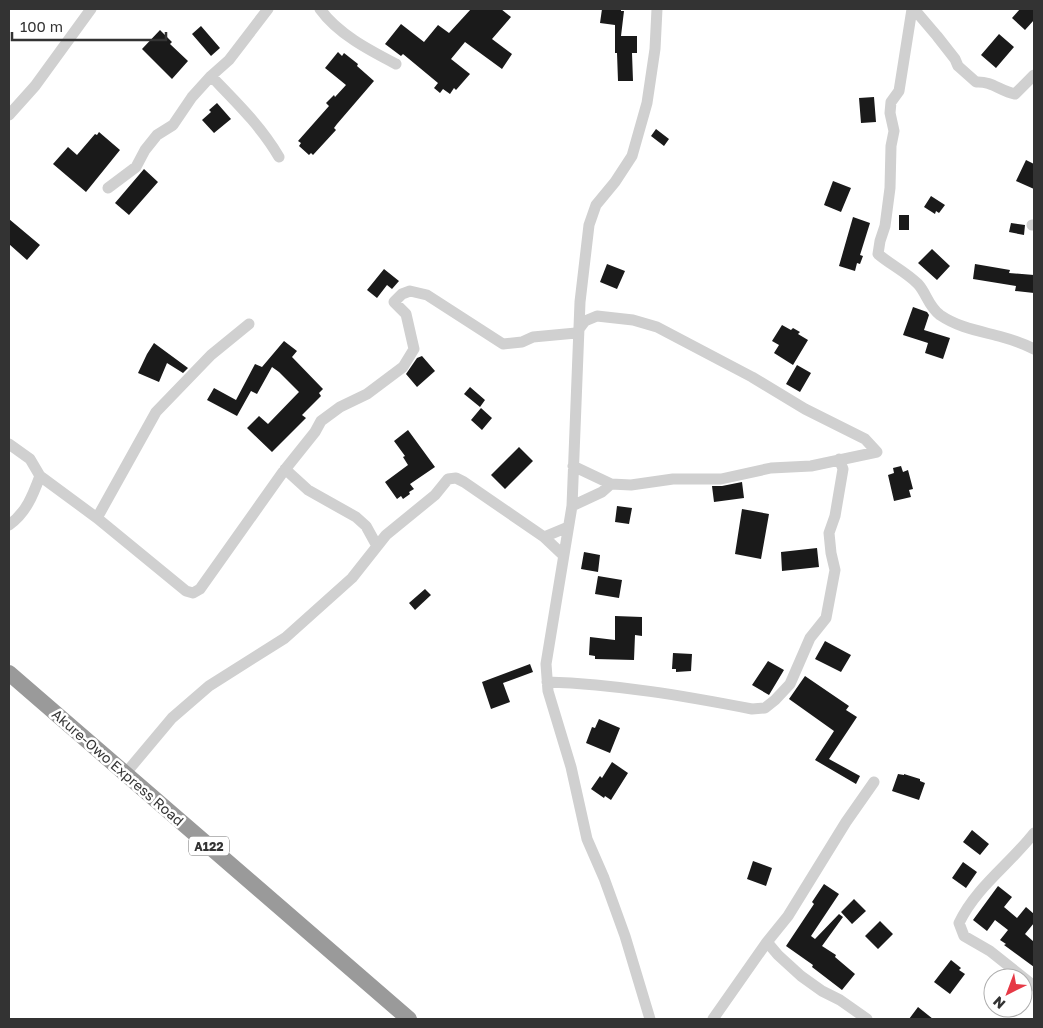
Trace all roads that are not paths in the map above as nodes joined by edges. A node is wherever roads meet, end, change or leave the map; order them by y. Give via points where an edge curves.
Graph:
1 (92, 9) edge
2 (268, 9) edge
3 (320, 9) edge
4 (658, 9) edge
5 (913, 9) edge
6 (396, 64) dead end
7 (1034, 75) edge
8 (211, 76) junction
9 (9, 115) edge
10 (279, 157) dead end
11 (108, 188) dead end
12 (249, 324) dead end
13 (579, 329) junction
14 (1034, 349) edge
15 (9, 444) edge
16 (839, 459) junction
17 (573, 466) junction
18 (285, 469) junction
19 (40, 476) junction
20 (611, 484) junction
21 (572, 506) junction
22 (97, 518) junction
23 (9, 525) edge
24 (568, 527) junction
25 (544, 537) junction
26 (377, 546) junction
27 (564, 555) junction
28 (9, 673) edge
29 (547, 682) junction
30 (125, 774) junction
31 (874, 782) dead end
32 (1034, 833) edge
33 (767, 942) junction
34 (1034, 986) edge
35 (409, 1019) edge
36 (650, 1019) edge
37 (713, 1019) edge
38 (867, 1019) edge

1 - 9 street via 35,86
2 - 8 street via 229,60
3 - 6 street via 365,48
4 - 13 street via 646,103 632,156 596,205 589,225
5 - 7 street via 958,66 976,82 986,82 1015,94
5 - 14 street via 899,91 891,102 894,131 890,188 878,254 912,278 941,315 970,330
8 - 10 street via 257,123
8 - 11 street via 173,125 157,135 136,167
12 - 22 street via 211,355 156,412
13 - 16 street via 585,321 597,316 633,320 656,327 865,439 877,452
13 - 17 street
13 - 18 street via 503,344 427,294 410,291 402,294 394,302 406,314 414,349 403,367 367,394 321,421
15 - 19 street via 30,459
16 - 20 street via 721,479
16 - 29 street via 843,469 829,533 835,570 826,618 810,638 790,684 765,708 752,709 657,692
17 - 20 street
17 - 21 street
18 - 22 street via 200,589 193,592 186,591
18 - 26 street via 308,490 356,517 366,526
19 - 22 street
19 - 23 street via 31,500 17,520
20 - 21 street via 602,492
21 - 24 street
24 - 25 street
24 - 27 street
25 - 26 street via 456,478 448,479 436,495
25 - 27 street
26 - 30 street via 352,578 285,638 209,686 172,718
27 - 29 street via 546,664
28 - 30 highway, Akure-Owo Express Road / A122
29 - 36 street via 571,766 587,839 625,936
30 - 35 highway, Akure-Owo Express Road / A122
31 - 33 street via 788,916
32 - 34 street via 992,877 959,923 964,936 990,951
33 - 37 street
33 - 38 street via 801,976

